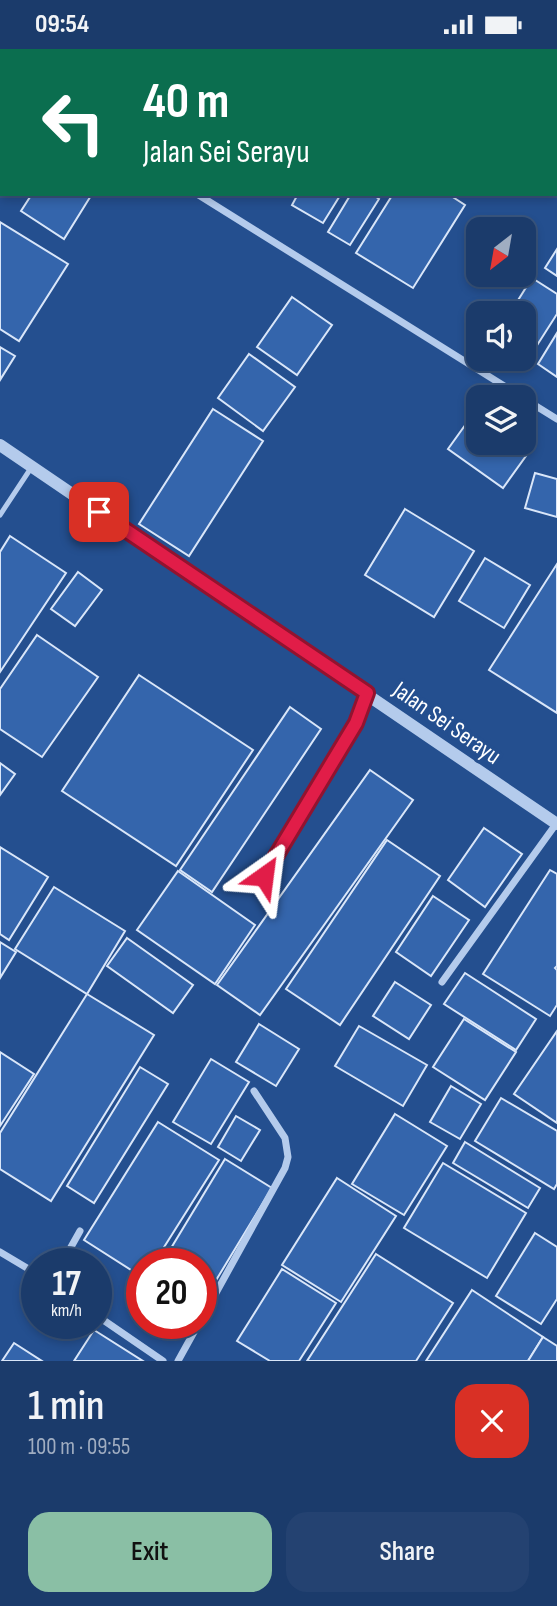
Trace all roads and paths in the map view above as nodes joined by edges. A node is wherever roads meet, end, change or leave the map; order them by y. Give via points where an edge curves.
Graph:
1 (200, 196) edge
2 (501, 385) edge
3 (536, 406) edge
4 (557, 419) edge
5 (0, 445) edge
6 (32, 467) junction
7 (0, 515) edge
8 (367, 693) junction
9 (557, 824) edge
10 (264, 876) dead end
11 (442, 982) dead end
12 (254, 1091) dead end
13 (80, 1231) dead end
14 (70, 1248) edge
15 (0, 1252) edge
16 (21, 1265) edge
17 (217, 1290) edge
18 (112, 1326) edge
19 (190, 1339) edge
20 (163, 1361) edge
21 (178, 1361) edge

1 - 2 street
3 - 4 street
5 - 6 street, Jalan Sei Serayu
6 - 7 lane
6 - 8 street, Jalan Sei Serayu
8 - 9 street, Jalan Sei Serayu
8 - 10 lane via 356,723
9 - 11 street
12 - 17 street via 285,1139 288,1157
13 - 14 street
15 - 16 street
18 - 20 street
19 - 21 street

